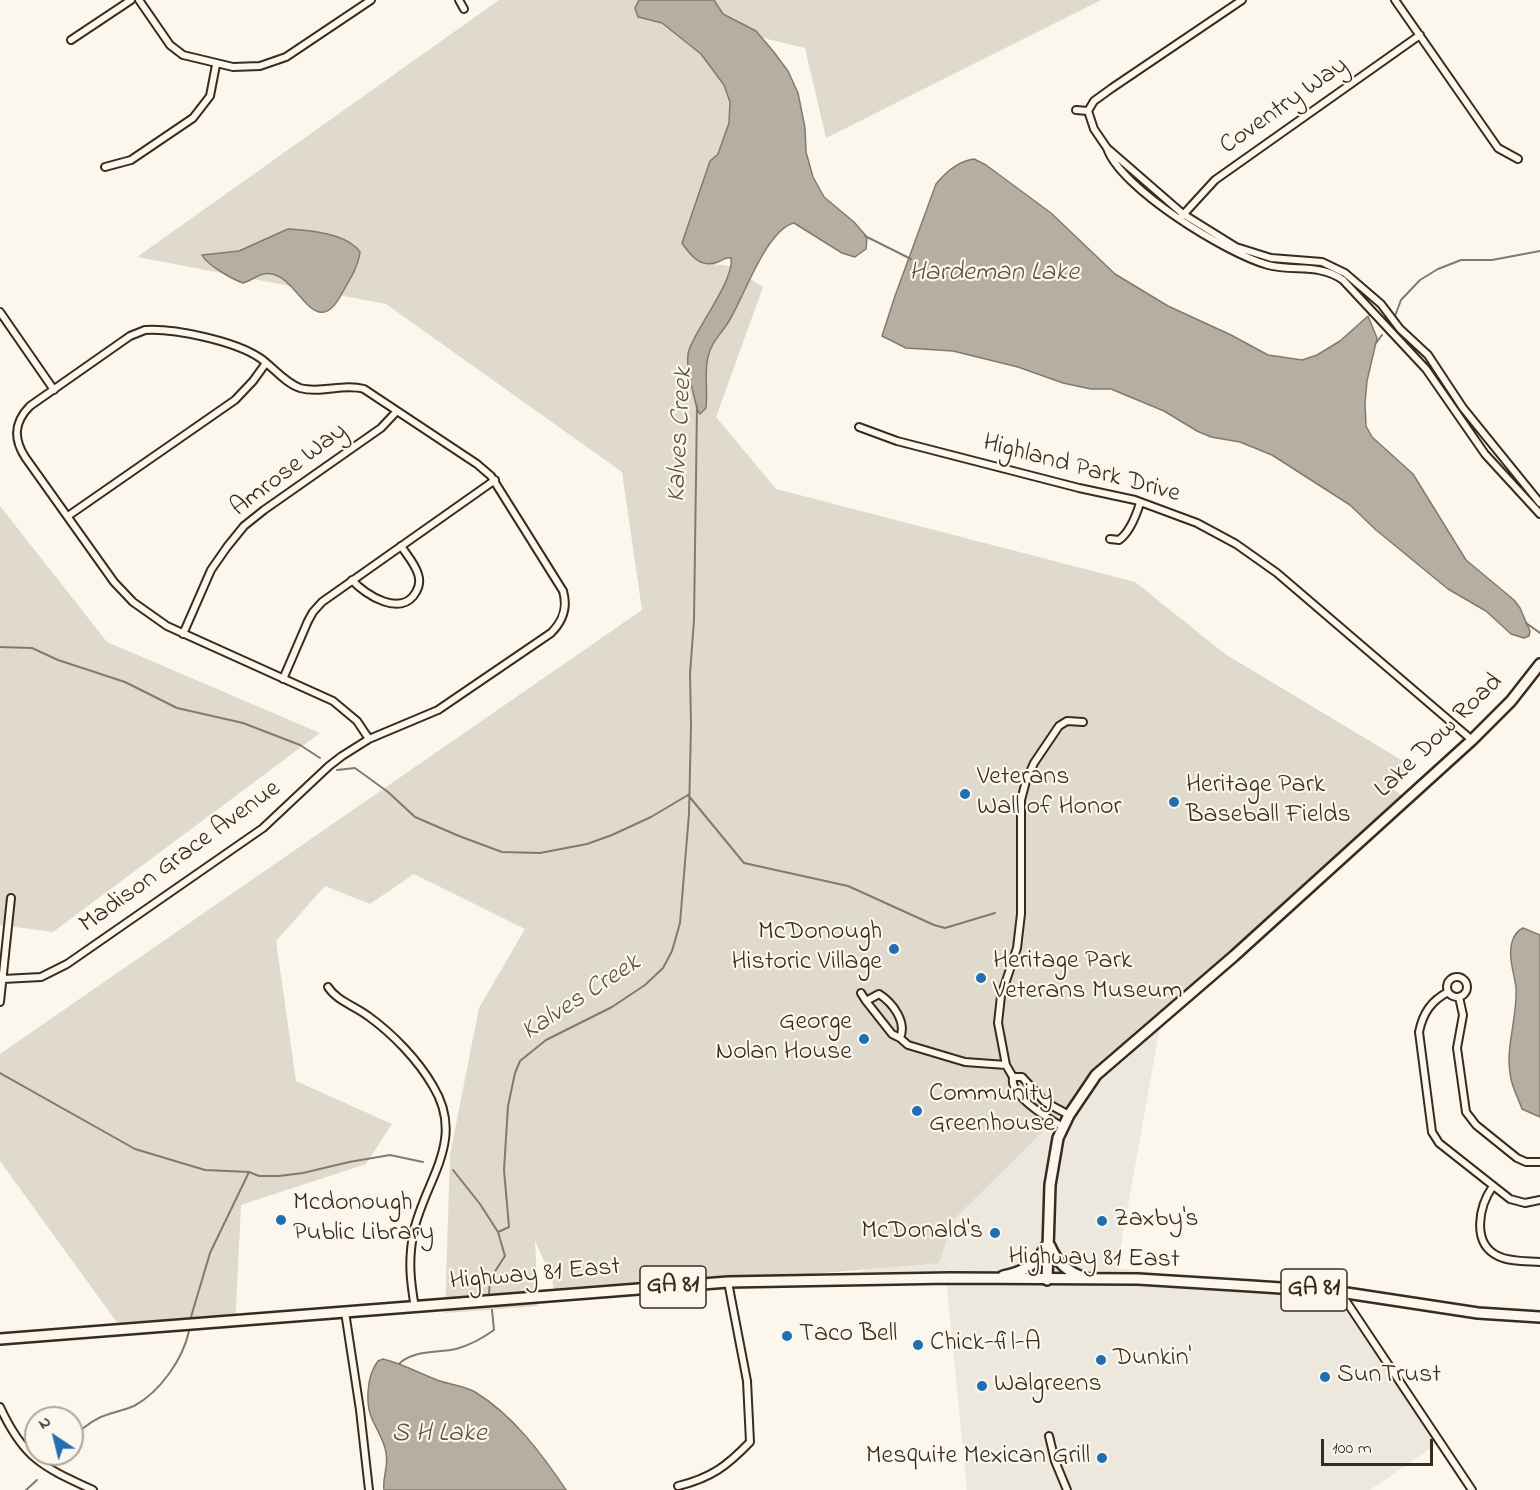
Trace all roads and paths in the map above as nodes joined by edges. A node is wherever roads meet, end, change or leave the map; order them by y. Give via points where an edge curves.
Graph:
1 (131, 0) edge
2 (139, 0) edge
3 (371, 0) edge
4 (459, 0) edge
5 (1242, 0) edge
6 (1395, 0) edge
7 (464, 9) dead end
8 (1420, 35) junction
9 (71, 40) dead end
10 (216, 65) junction
11 (1076, 110) dead end
12 (1088, 111) junction
13 (1518, 159) dead end
14 (105, 167) dead end
15 (1181, 217) junction
16 (0, 312) edge
17 (266, 363) junction
18 (54, 390) junction
19 (397, 411) junction
20 (859, 427) dead end
21 (495, 480) junction
22 (1140, 503) junction
23 (1540, 504) edge
24 (1539, 512) edge
25 (69, 516) junction
26 (1110, 539) dead end
27 (401, 546) junction
28 (352, 580) junction
29 (183, 634) junction
30 (1540, 663) edge
31 (283, 679) junction
32 (1083, 722) dead end
33 (369, 739) junction
34 (1472, 740) junction
35 (11, 898) dead end
36 (3, 979) junction
37 (328, 987) dead end
38 (1448, 992) junction
39 (861, 993) dead end
40 (1459, 997) junction
41 (866, 1001) junction
42 (0, 1002) edge
43 (900, 1038) junction
44 (1006, 1065) junction
45 (1013, 1077) junction
46 (1049, 1104) junction
47 (1042, 1115) junction
48 (1069, 1115) junction
49 (1063, 1127) junction
50 (1540, 1162) edge
51 (1493, 1186) junction
52 (1540, 1200) edge
53 (1048, 1241) junction
54 (1540, 1262) edge
55 (993, 1279) junction
56 (1047, 1280) junction
57 (1090, 1280) junction
58 (728, 1282) junction
59 (1340, 1292) junction
60 (415, 1308) junction
61 (345, 1312) junction
62 (1540, 1317) edge
63 (0, 1340) edge
64 (0, 1407) edge
65 (1049, 1436) dead end
66 (678, 1486) dead end
67 (93, 1490) edge
68 (369, 1490) edge
69 (1067, 1490) edge
70 (1472, 1490) edge

1 - 9 street
2 - 10 street via 170,45 183,55
3 - 10 street via 280,60 260,66
4 - 7 street
5 - 12 street via 1112,88 1094,101
6 - 8 street
8 - 13 street via 1498,148
8 - 15 street, Coventry Way via 1215,180
10 - 14 street via 210,96 193,118 131,160
11 - 12 street
12 - 15 street via 1116,165
15 - 23 street via 1236,247 1271,258 1322,262 1345,273 1381,304 1428,355 1463,408
15 - 24 street via 1194,230 1264,264 1317,268 1343,280 1426,369 1485,454
16 - 18 street
17 - 18 street, Madison Grace Avenue via 242,348 215,339 145,330
17 - 19 street, Madison Grace Avenue via 296,387 358,387
17 - 25 street via 235,399
18 - 25 street, Madison Grace Avenue via 24,412 17,425 17,438 25,456
19 - 21 street, Madison Grace Avenue
19 - 29 street, Amrose Way via 381,428 244,526 212,570
20 - 22 street, Highland Park Drive via 897,441
21 - 27 street
21 - 33 street, Madison Grace Avenue via 563,591 566,601 562,619 551,633 438,710
22 - 26 street via 1126,535 1119,540
22 - 34 street, Highland Park Drive via 1197,523 1241,547 1277,573
25 - 29 street, Madison Grace Avenue via 125,595 151,617
27 - 28 street
27 - 28 street via 419,576 410,600 386,602 364,592
28 - 31 street via 313,612
29 - 31 street, Madison Grace Avenue
30 - 34 main road, Lake Dow Road via 1511,701
31 - 33 street, Madison Grace Avenue via 341,706
32 - 44 street via 1067,721 1059,726 1034,763 1021,800 1021,914 1017,948 1000,996 998,1023
33 - 36 street, Madison Grace Avenue via 329,766 263,828 67,964 41,977
34 - 48 main road, Lake Dow Road via 1096,1075
35 - 36 street
36 - 42 street
37 - 60 street via 394,1037 433,1086 444,1109 445,1145 421,1206 410,1254
38 - 40 street
38 - 40 street via 1450,980 1462,978 1467,991
38 - 51 street via 1430,1005 1419,1032 1431,1130 1439,1143
39 - 41 street
40 - 50 street via 1463,1015 1457,1048 1467,1114 1516,1157
41 - 43 street via 892,1035
41 - 43 street via 879,994 884,997 901,1019
43 - 44 street via 908,1045 965,1062
44 - 45 street
45 - 46 street via 1022,1077
45 - 47 street via 1014,1086
46 - 47 street
46 - 48 street
47 - 49 street
48 - 49 main road, Lake Dow Road
49 - 53 main road, Lake Dow Road via 1052,1173
51 - 52 street via 1519,1202
51 - 54 street via 1481,1210 1480,1230 1490,1250 1499,1256
53 - 55 main road via 1036,1263
53 - 56 main road, Lake Dow Road
53 - 57 main road via 1064,1267
55 - 56 main road, Highway 81 East / GA 81
55 - 58 main road, Highway 81 East / GA 81
56 - 57 main road, Highway 81 East / GA 81
57 - 59 main road, Highway 81 East / GA 81 via 1138,1279
58 - 60 main road, Highway 81 East / GA 81
58 - 66 street via 747,1381 750,1442 733,1460 700,1481
59 - 62 main road, Highway 81 East / GA 81 via 1478,1313
59 - 70 street
60 - 61 main road, Highway 81 East / GA 81
61 - 63 main road, Highway 81 East / GA 81
61 - 68 street
64 - 67 street via 21,1445 32,1456 54,1472
65 - 69 street

